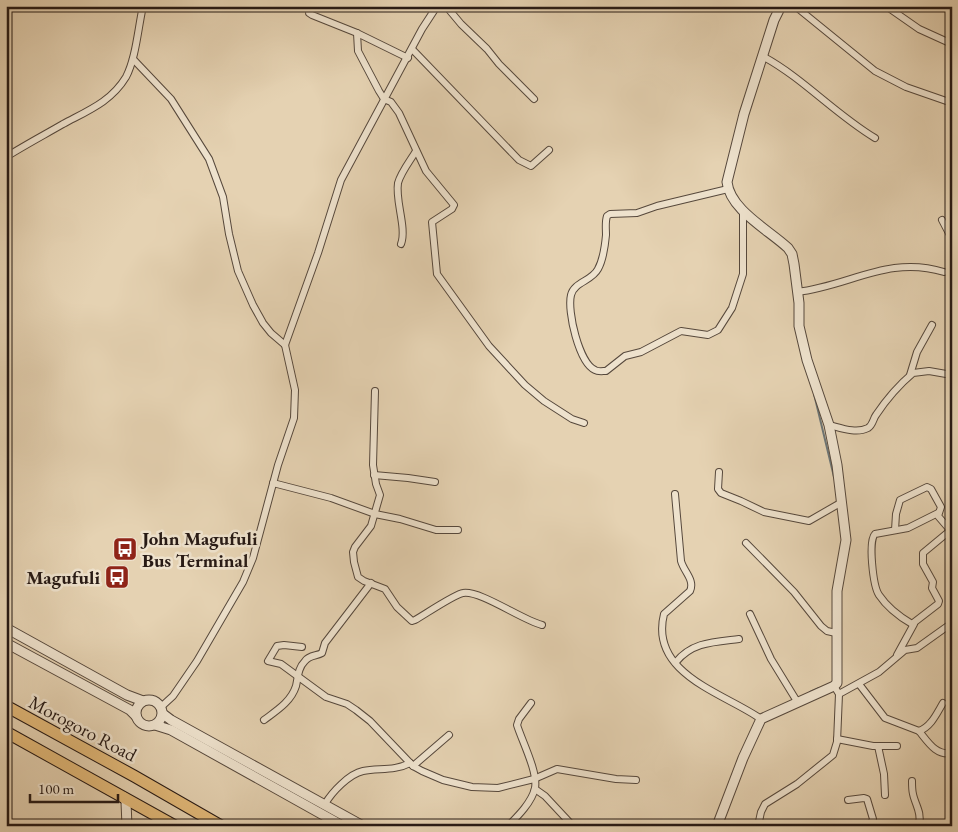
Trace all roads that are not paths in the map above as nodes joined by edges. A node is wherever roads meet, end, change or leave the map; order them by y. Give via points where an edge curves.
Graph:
1 (142, 6) edge
2 (310, 6) edge
3 (437, 6) edge
4 (446, 6) edge
5 (780, 6) edge
6 (795, 6) edge
7 (886, 6) edge
8 (357, 33) junction
9 (952, 44) edge
10 (412, 50) junction
11 (764, 57) junction
12 (408, 58) junction
13 (133, 59) junction
14 (534, 98) dead end
15 (384, 99) junction
16 (952, 103) edge
17 (875, 138) dead end
18 (548, 150) dead end
19 (416, 151) junction
20 (6, 157) edge
21 (728, 189) junction
22 (743, 212) junction
23 (942, 220) dead end
24 (952, 239) edge
25 (401, 244) dead end
26 (944, 272) dead end
27 (797, 292) junction
28 (932, 325) dead end
29 (286, 345) junction
30 (910, 375) junction
31 (952, 375) edge
32 (375, 391) dead end
33 (584, 423) dead end
34 (829, 425) junction
35 (719, 472) dead end
36 (374, 475) junction
37 (435, 482) dead end
38 (273, 484) junction
39 (675, 494) dead end
40 (842, 502) junction
41 (938, 513) junction
42 (375, 514) junction
43 (951, 529) edge
44 (458, 530) dead end
45 (895, 530) junction
46 (746, 543) dead end
47 (371, 583) junction
48 (750, 614) dead end
49 (952, 623) edge
50 (914, 624) junction
51 (542, 625) dead end
52 (6, 628) edge
53 (836, 633) junction
54 (739, 639) dead end
55 (6, 643) edge
56 (302, 647) dead end
57 (896, 657) junction
58 (676, 662) junction
59 (297, 675) junction
60 (859, 684) junction
61 (836, 690) junction
62 (143, 701) junction
63 (531, 703) dead end
64 (798, 703) junction
65 (943, 703) dead end
66 (6, 706) edge
67 (162, 710) junction
68 (136, 716) junction
69 (761, 719) junction
70 (264, 720) dead end
71 (155, 725) junction
72 (919, 731) junction
73 (6, 732) edge
74 (449, 735) dead end
75 (838, 739) junction
76 (878, 746) junction
77 (897, 746) dead end
78 (952, 753) edge
79 (411, 764) junction
80 (534, 779) junction
81 (636, 780) dead end
82 (912, 781) dead end
83 (535, 789) junction
84 (886, 795) dead end
85 (124, 797) junction
86 (848, 800) dead end
87 (325, 804) junction
88 (127, 826) edge
89 (175, 826) edge
90 (221, 826) edge
91 (343, 826) edge
92 (364, 826) edge
93 (508, 826) edge
94 (573, 826) edge
95 (717, 826) edge
96 (758, 826) edge
97 (870, 826) edge
98 (912, 826) edge

1 - 13 street
2 - 8 street via 312,16
3 - 10 street
4 - 14 street
5 - 11 street
6 - 16 street via 875,70 906,87
7 - 9 street via 919,29
8 - 12 street
8 - 15 street via 358,51
10 - 12 street
10 - 18 street via 516,158 531,166
11 - 17 street
11 - 21 street via 744,114 728,177
12 - 15 street
13 - 20 street via 126,75 108,98
13 - 29 street via 171,99 209,159 224,197 238,271 263,323
15 - 19 street via 399,114
15 - 29 street via 341,180
19 - 25 street via 398,183
19 - 33 street via 431,179 454,206 432,222 434,262 440,279 489,346 525,385 544,401
21 - 22 street
21 - 22 street via 637,213 607,216 599,268 571,295 573,329 590,366 606,371 626,356 641,352 681,330 708,335 718,330 732,308 743,274
22 - 27 street via 788,248 792,254
23 - 24 street
26 - 27 street via 932,268 898,267
27 - 34 street via 807,360
28 - 30 street via 917,352
29 - 38 street via 295,390 295,409
30 - 31 street via 919,371
30 - 34 street via 869,427 858,431
32 - 36 street
34 - 40 street
35 - 40 street via 718,489 721,493 774,515 809,521
36 - 37 street
36 - 42 street via 380,494
38 - 42 street via 339,500
38 - 67 street via 261,533 243,582 197,661
39 - 58 street via 681,561 692,582 690,591 666,610 663,618 662,632 667,650
40 - 53 street via 846,540 837,591
41 - 43 street
41 - 45 street via 908,528
41 - 45 street via 941,507 930,488 924,488 900,500
42 - 44 street via 436,530
42 - 47 street via 353,555 358,577
43 - 50 street via 923,553 923,564 939,601
45 - 50 street via 872,536 876,588 894,611
46 - 53 street via 794,592 821,626
47 - 51 street via 385,589 412,621 463,593 477,595
47 - 59 street via 325,643 322,653 306,659
48 - 64 street via 770,659
49 - 57 street via 917,648 905,650
50 - 57 street
52 - 62 street via 127,696
53 - 61 street
54 - 58 street via 708,642 684,653
55 - 68 street
56 - 59 street via 277,646 268,661 281,664
57 - 60 street
58 - 69 street via 693,681
59 - 70 street via 293,693
59 - 79 street via 326,697 362,714
60 - 61 street
60 - 72 street via 885,718
61 - 64 street
61 - 75 street
62 - 67 street via 153,700
62 - 68 street
63 - 80 street via 517,725
64 - 69 street
65 - 72 street via 932,721
66 - 90 highway, Morogoro Road
67 - 71 street
67 - 87 street via 171,720
68 - 71 street via 142,724
69 - 95 street
71 - 91 street via 172,730
72 - 78 street via 934,749
73 - 85 highway
74 - 79 street
75 - 76 street
75 - 96 street via 832,757 798,784 765,804
76 - 77 street
76 - 84 street
79 - 80 street via 443,780 472,787 498,788
79 - 87 street via 357,773 329,796
80 - 81 street via 559,768
80 - 83 street
82 - 98 street via 920,818 919,824
83 - 93 street
83 - 94 street
85 - 88 street
85 - 89 highway
86 - 97 street via 867,799 873,819
87 - 92 street

